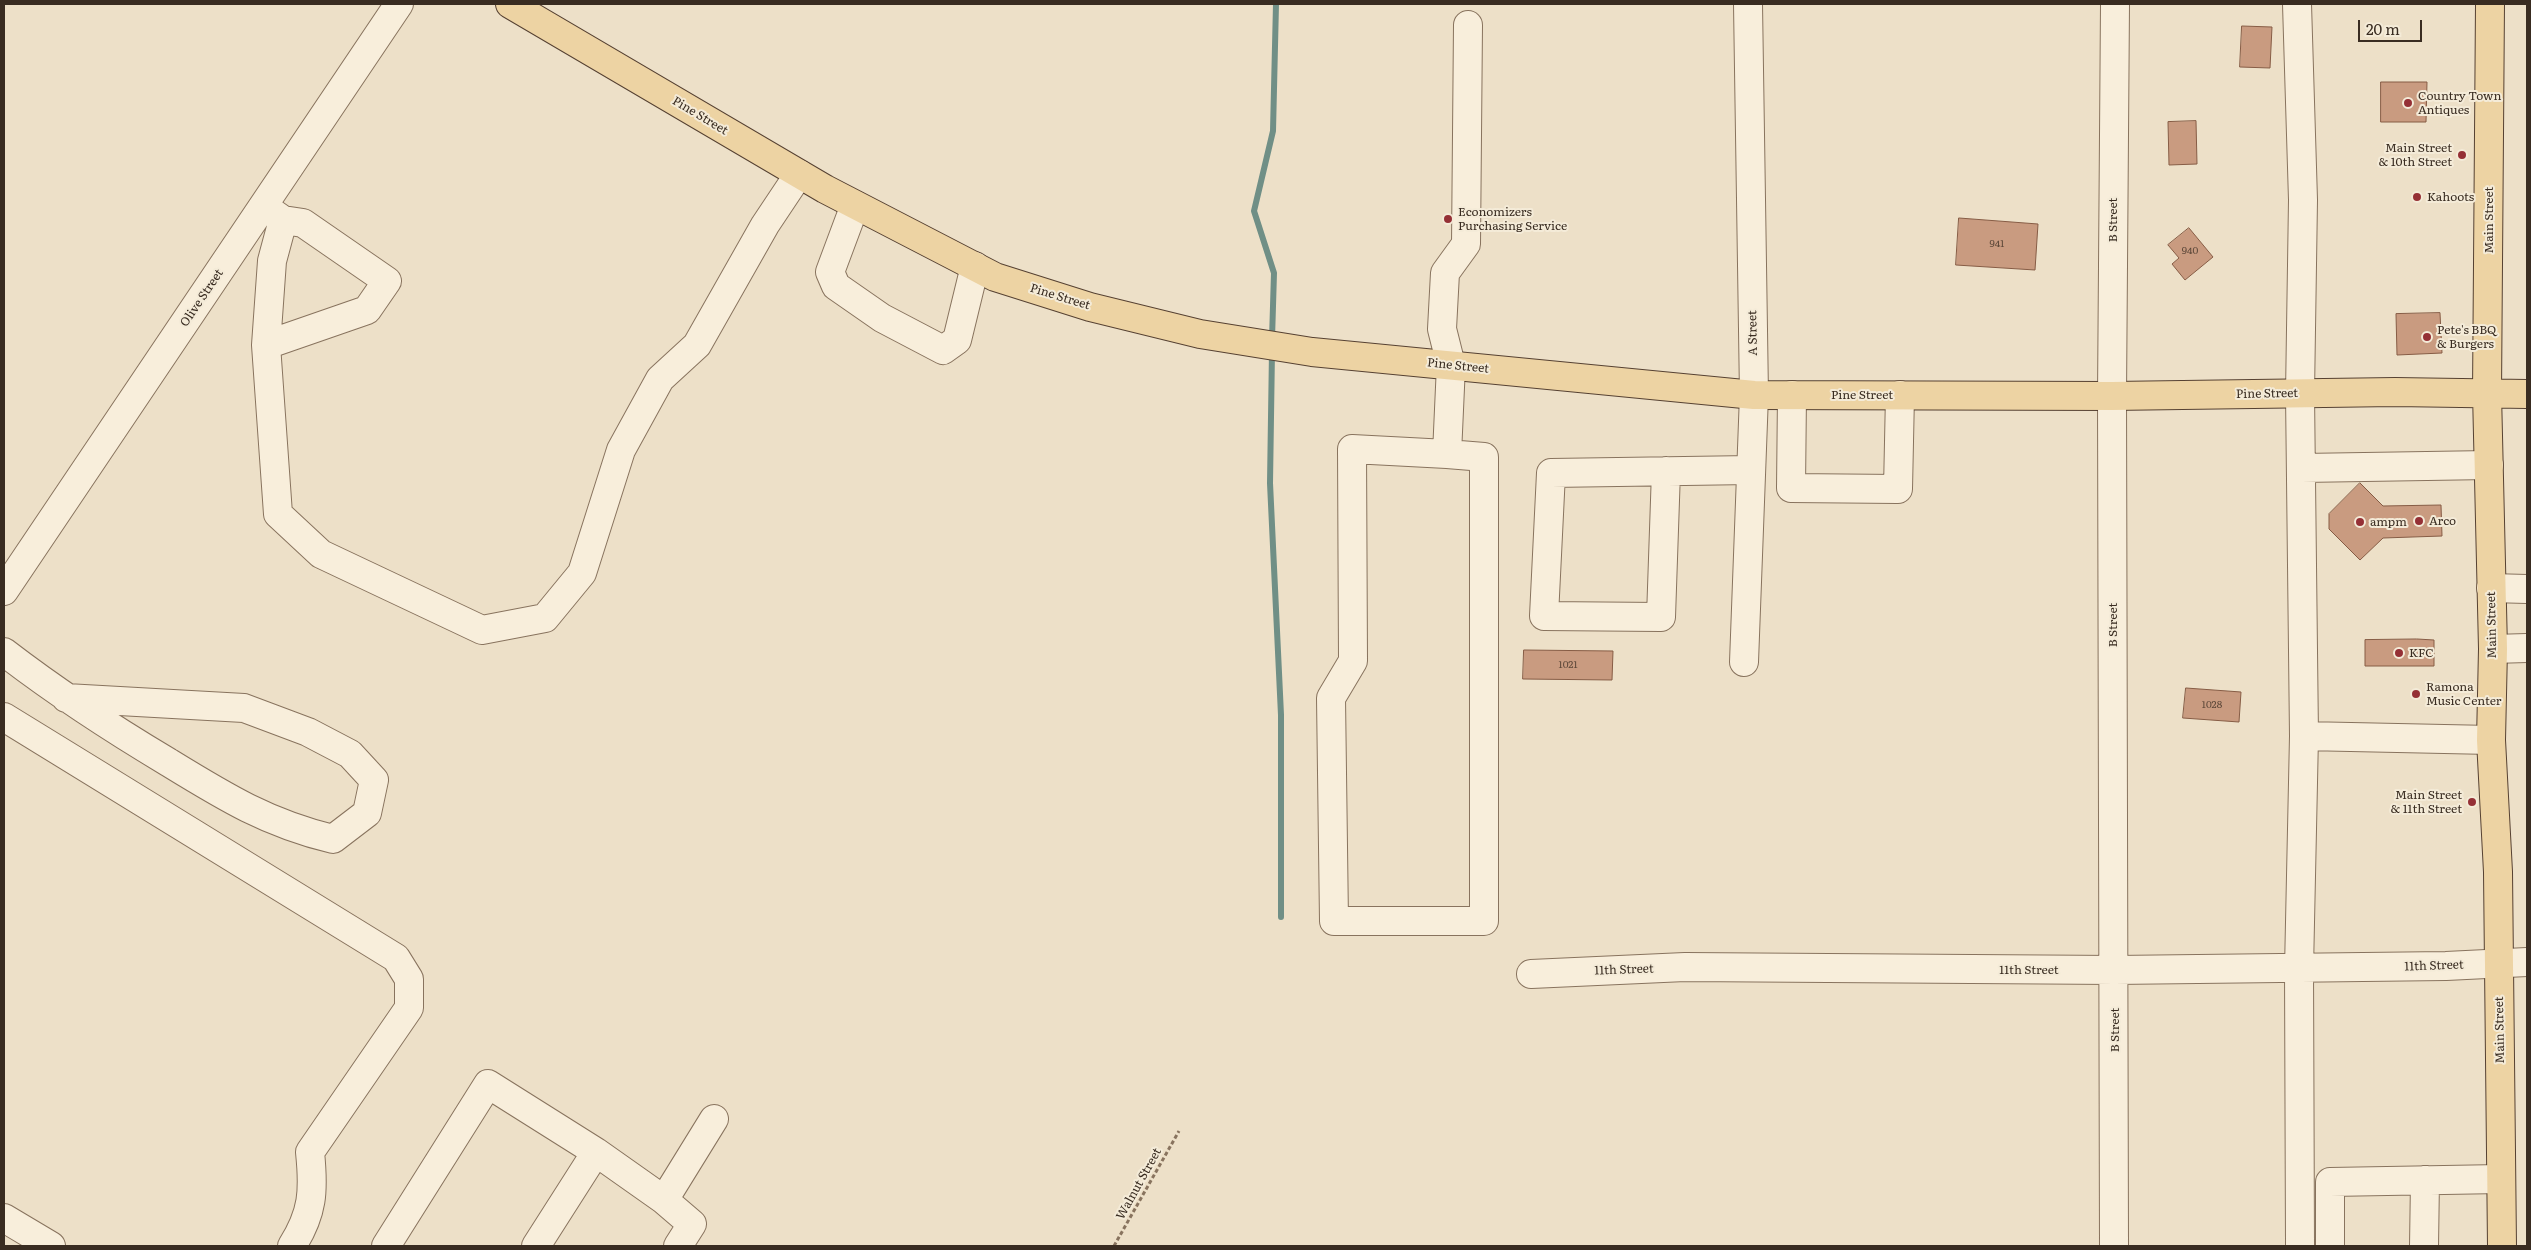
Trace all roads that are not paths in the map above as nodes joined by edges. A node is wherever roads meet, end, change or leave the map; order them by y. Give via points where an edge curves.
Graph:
1 (399, 4) edge
2 (510, 4) edge
3 (1748, 4) edge
4 (2115, 4) edge
5 (2297, 4) edge
6 (2490, 4) edge
7 (1468, 25) dead end
8 (799, 174) junction
9 (856, 205) junction
10 (273, 213) junction
11 (975, 266) junction
12 (266, 346) junction
13 (1452, 365) junction
14 (2487, 393) junction
15 (2300, 394) junction
16 (2527, 394) edge
17 (1754, 395) junction
18 (1792, 395) junction
19 (1900, 395) junction
20 (2112, 396) junction
21 (1447, 454) junction
22 (2489, 465) junction
23 (2302, 468) junction
24 (1752, 470) junction
25 (1666, 471) junction
26 (2492, 588) junction
27 (2527, 589) edge
28 (4, 591) edge
29 (2527, 648) edge
30 (2493, 649) junction
31 (4, 652) edge
32 (1744, 662) dead end
33 (66, 698) junction
34 (4, 717) edge
35 (2304, 736) junction
36 (2491, 740) junction
37 (2527, 962) edge
38 (2500, 963) junction
39 (2299, 969) junction
40 (2115, 970) junction
41 (1531, 974) dead end
42 (714, 1119) dead end
43 (596, 1152) junction
44 (2501, 1179) junction
45 (2425, 1180) junction
46 (664, 1200) junction
47 (4, 1218) edge
48 (51, 1246) edge
49 (292, 1246) edge
50 (386, 1246) edge
51 (536, 1246) edge
52 (678, 1246) edge
53 (2114, 1246) edge
54 (2300, 1246) edge
55 (2330, 1246) edge
56 (2424, 1246) edge
57 (2502, 1246) edge

1 - 10 street, Olive Street
2 - 8 main road, Pine Street
3 - 17 street, A Street
4 - 20 street, B Street
5 - 15 street via 2303,200
6 - 14 main road, Main Street
7 - 13 street via 1466,244 1445,273 1442,329
8 - 9 main road, Pine Street
8 - 12 street via 765,224 697,345 660,379 621,450 582,573 546,618 482,630 321,554 278,514
9 - 11 main road, Pine Street
9 - 11 street via 830,272 836,286 882,318 943,350 957,340
10 - 12 street
10 - 12 street via 303,222 388,280 367,310
10 - 28 street, Olive Street
11 - 13 main road, Pine Street via 995,276 1090,307 1200,334 1312,352
13 - 17 main road, Pine Street
13 - 21 street
14 - 15 main road, Pine Street
14 - 16 main road, Pine Street
14 - 22 main road, Main Street
15 - 20 main road, Pine Street
15 - 23 street
17 - 18 main road, Pine Street
17 - 24 street, A Street
18 - 19 main road, Pine Street
18 - 19 street via 1791,488 1898,489
19 - 20 main road, Pine Street
20 - 40 street, B Street
21 - 21 street via 1352,449 1353,661 1332,698 1334,920 1484,921 1484,457
22 - 23 street
22 - 26 main road, Main Street
23 - 35 street
24 - 25 street
24 - 32 street, A Street
25 - 25 street via 1551,473 1544,616 1661,617
26 - 27 street
26 - 30 main road, Main Street
29 - 30 street
30 - 36 main road, Main Street
31 - 33 street
33 - 33 street via 229,799 298,831 333,839 367,813 374,780 350,754 308,732 244,708
34 - 49 street via 396,958 409,979 409,1008 310,1152 314,1185 305,1226
35 - 36 street
35 - 39 street
36 - 38 main road, Main Street
37 - 38 street, 11th Street
38 - 39 street, 11th Street
38 - 44 main road, Main Street
39 - 40 street, 11th Street
39 - 54 street
40 - 41 street, 11th Street via 1685,967
40 - 53 street, B Street
42 - 46 street
43 - 46 street
43 - 50 street via 488,1084
43 - 51 street
44 - 45 street
44 - 57 main road, Main Street
45 - 55 street via 2330,1182
45 - 56 street
46 - 52 street via 692,1224
47 - 48 street

